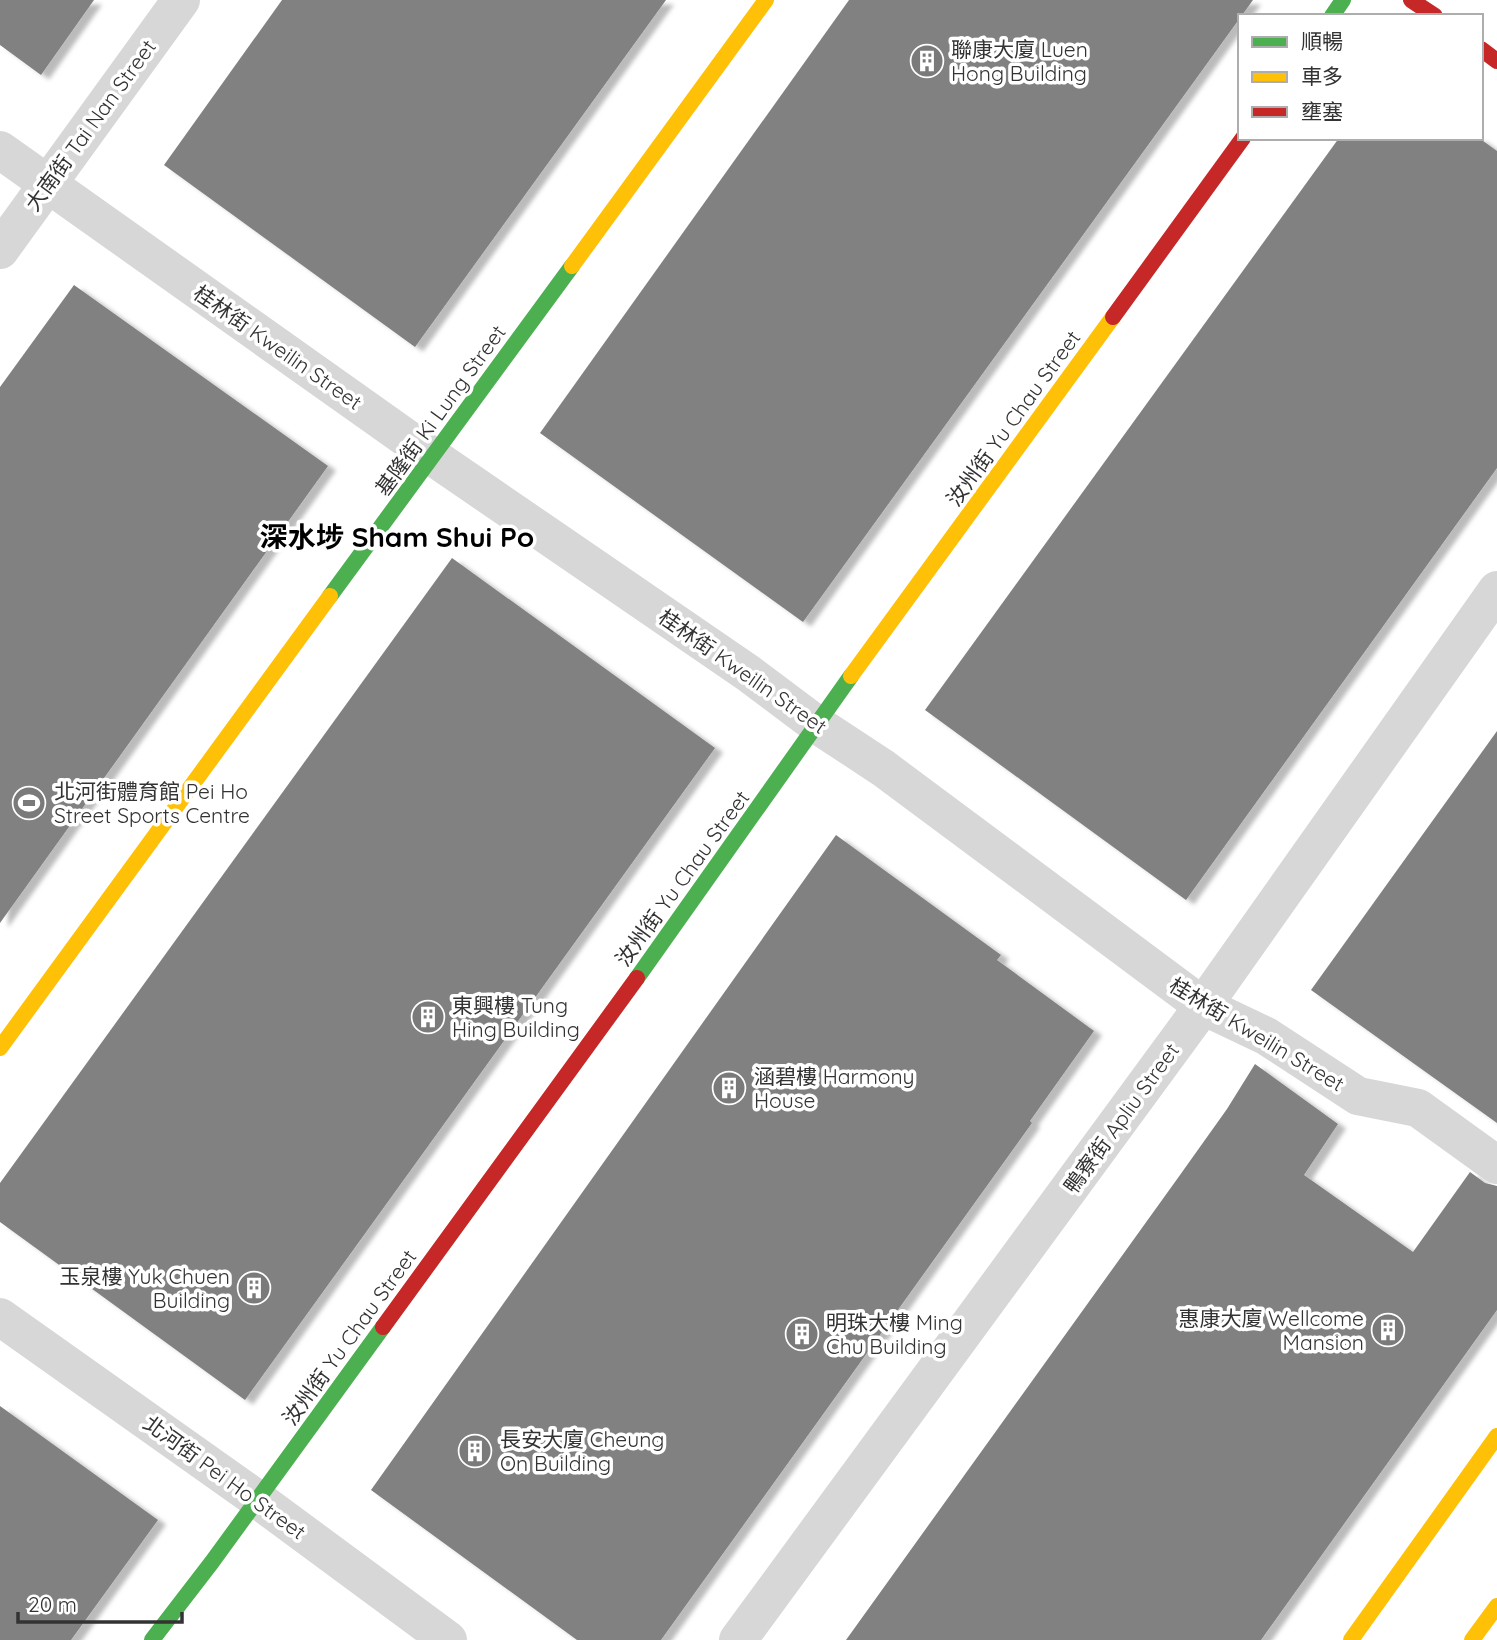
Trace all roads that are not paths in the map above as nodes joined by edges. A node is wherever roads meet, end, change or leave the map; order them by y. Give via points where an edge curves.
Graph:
1 (181, 0) edge
2 (766, 0) edge
3 (1411, 0) edge
4 (1432, 14) edge
5 (1242, 140) edge
6 (0, 150) edge
7 (48, 184) junction
8 (0, 250) edge
9 (433, 457) junction
10 (1497, 590) edge
11 (816, 724) junction
12 (1203, 1006) junction
13 (0, 1048) edge
14 (1497, 1165) edge
15 (0, 1317) edge
16 (1497, 1436) edge
17 (257, 1499) junction
18 (1497, 1606) edge
19 (152, 1640) edge
20 (448, 1640) edge
21 (738, 1640) edge
22 (1351, 1640) edge
23 (1472, 1640) edge

1 - 7 street, 大南街 Tai Nan Street
2 - 9 street, 基隆街 Ki Lung Street
3 - 4 street
5 - 11 street, 汝州街 Yu Chau Street
6 - 7 street, 桂林街 Kweilin Street
7 - 8 street, 大南街 Tai Nan Street
7 - 9 street, 桂林街 Kweilin Street
9 - 11 street, 桂林街 Kweilin Street
9 - 13 street, 基隆街 Ki Lung Street
10 - 12 street, 鴨寮街 Apliu Street
11 - 12 street, 桂林街 Kweilin Street via 883,768
11 - 17 street, 汝州街 Yu Chau Street via 706,883
12 - 14 street, 桂林街 Kweilin Street via 1266,1036 1358,1096 1418,1108
12 - 21 street, 鴨寮街 Apliu Street
15 - 17 street, 北河街 Pei Ho Street
16 - 22 street
17 - 19 street, 汝州街 Yu Chau Street
17 - 20 street, 北河街 Pei Ho Street
18 - 23 street

